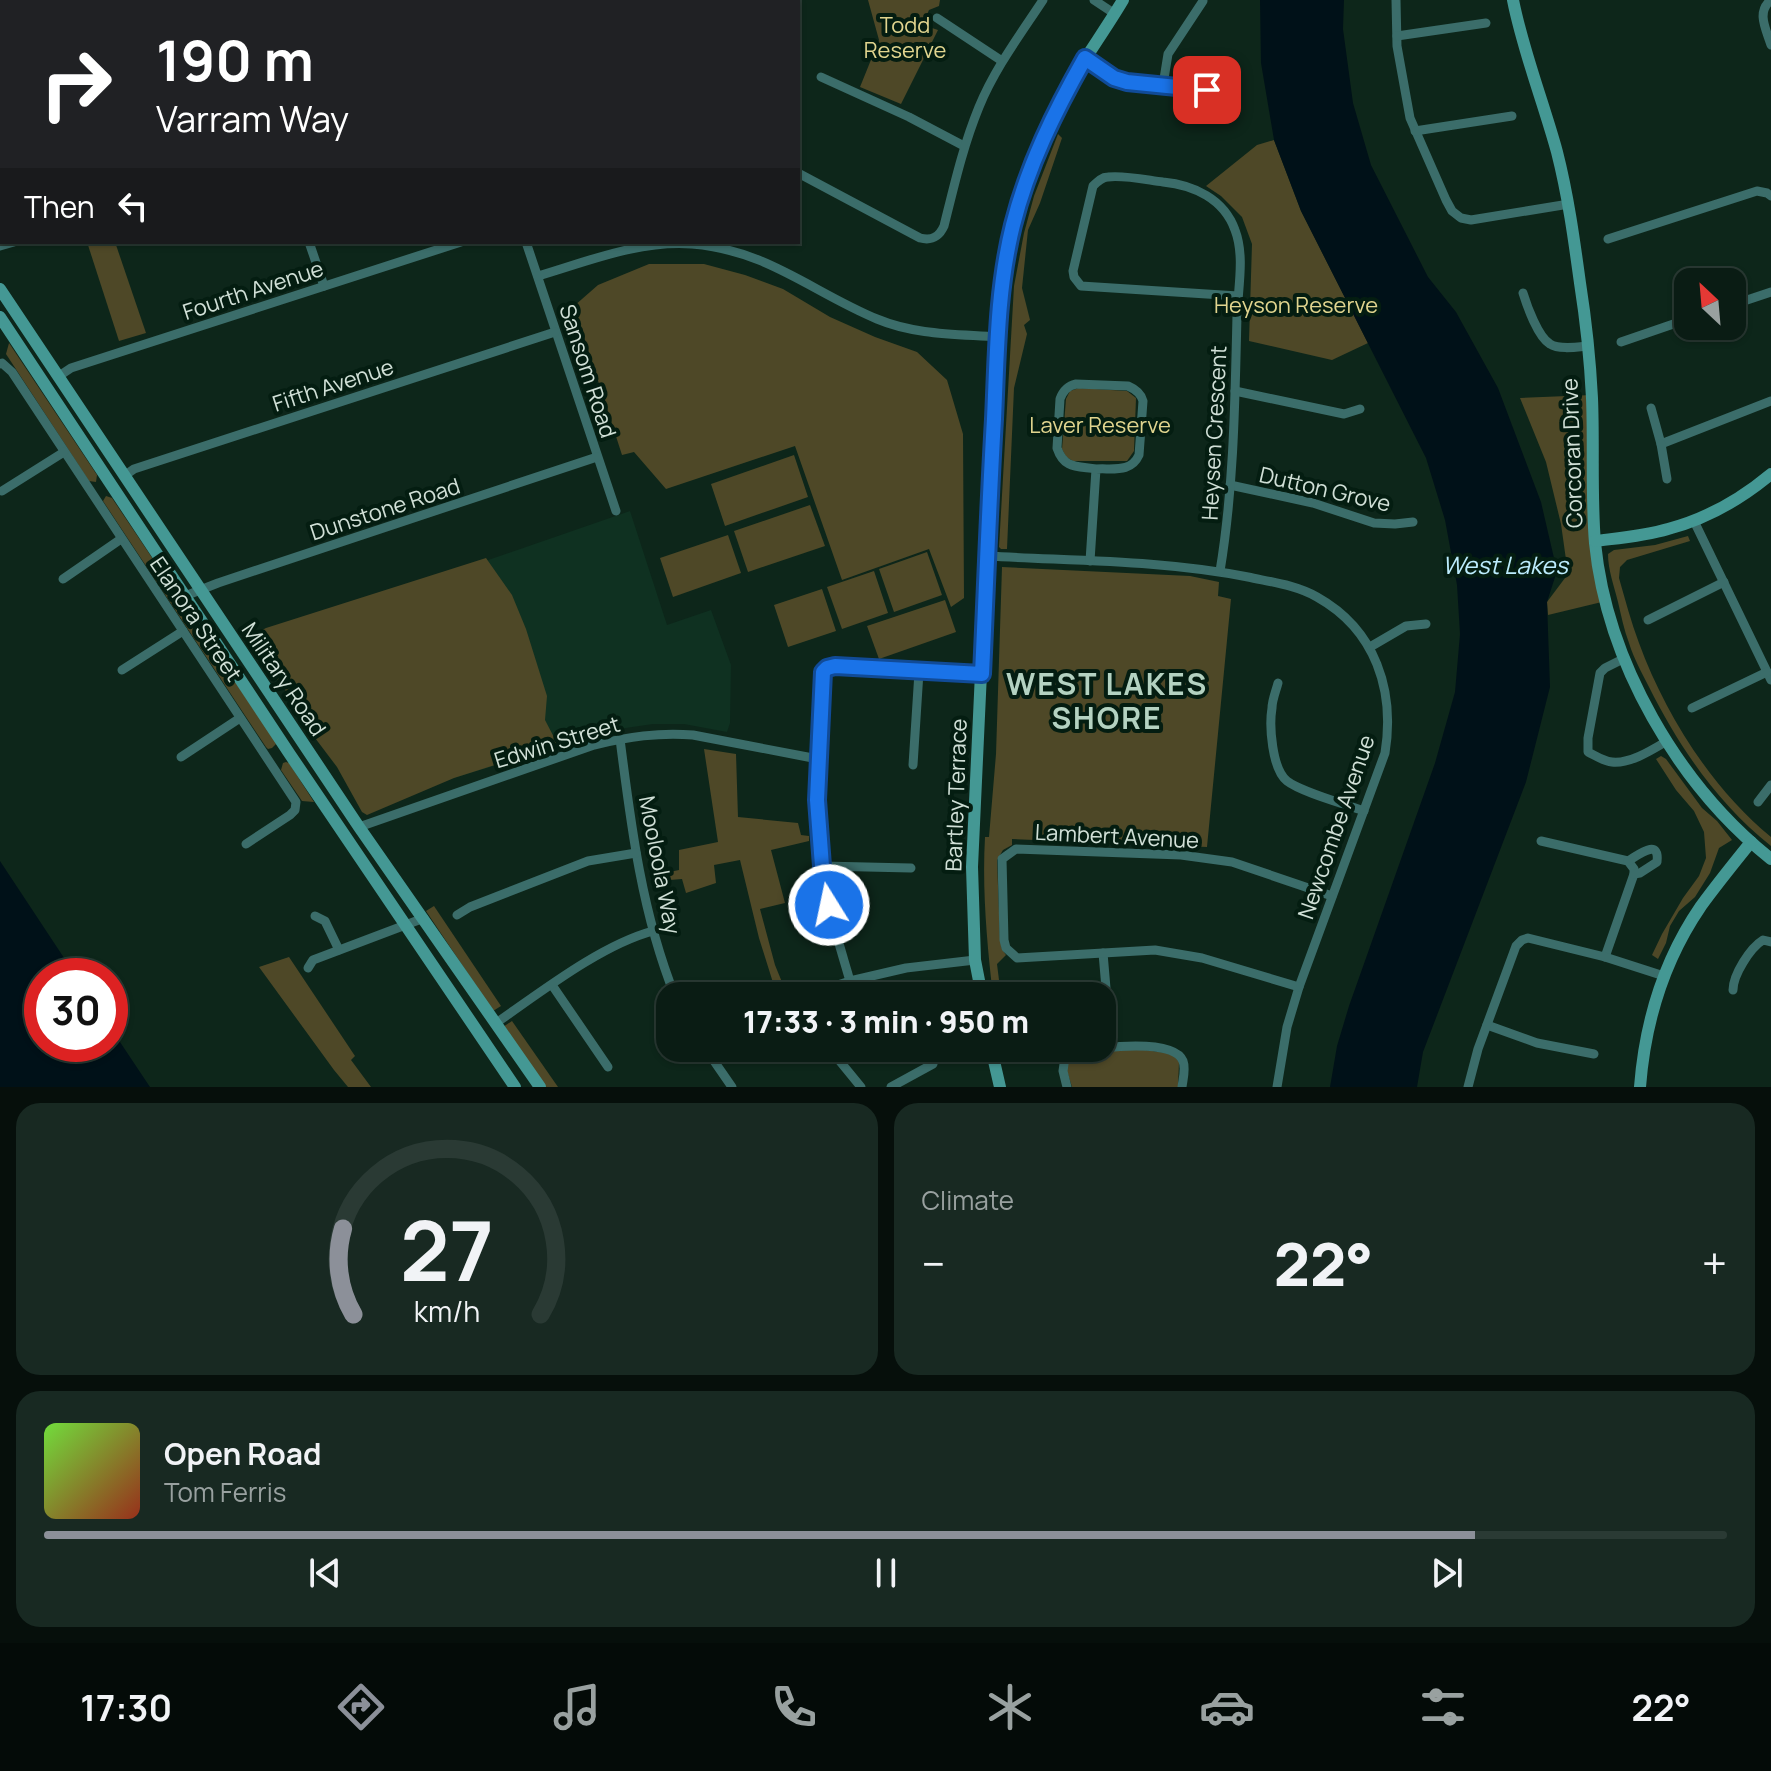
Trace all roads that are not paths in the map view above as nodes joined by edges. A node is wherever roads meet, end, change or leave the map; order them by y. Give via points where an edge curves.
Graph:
1 (1043, 0) edge
2 (1094, 0) edge
3 (1123, 0) edge
4 (1396, 0) edge
5 (1513, 0) edge
6 (1771, 0) edge
7 (1203, 1) edge
8 (1754, 2) edge
9 (1763, 8) junction
10 (1115, 14) junction
11 (937, 18) dead end
12 (1486, 23) dead end
13 (1397, 36) junction
14 (1771, 45) edge
15 (1085, 58) junction
16 (1002, 61) junction
17 (821, 77) dead end
18 (1163, 85) junction
19 (1236, 100) dead end
20 (1512, 116) dead end
21 (1415, 131) junction
22 (964, 146) junction
23 (800, 174) edge
24 (1771, 196) edge
25 (1569, 204) junction
26 (1608, 239) dead end
27 (310, 244) edge
28 (455, 244) edge
29 (527, 244) edge
30 (631, 245) edge
31 (538, 276) junction
32 (324, 286) junction
33 (0, 289) edge
34 (1771, 292) edge
35 (1523, 293) dead end
36 (1238, 296) junction
37 (1746, 300) edge
38 (0, 317) edge
39 (1674, 324) edge
40 (555, 332) junction
41 (997, 337) junction
42 (1621, 342) dead end
43 (1588, 346) junction
44 (1, 364) edge
45 (59, 376) junction
46 (1235, 391) junction
47 (1771, 401) edge
48 (1651, 408) dead end
49 (1360, 409) dead end
50 (1661, 444) junction
51 (64, 452) junction
52 (597, 457) junction
53 (1096, 469) junction
54 (124, 476) junction
55 (1770, 476) edge
56 (1667, 479) dead end
57 (110, 482) junction
58 (1230, 485) junction
59 (2, 491) edge
60 (91, 493) junction
61 (616, 511) dead end
62 (1694, 521) junction
63 (1413, 522) dead end
64 (121, 539) junction
65 (1595, 541) junction
66 (988, 556) junction
67 (1090, 561) junction
68 (1220, 571) junction
69 (63, 579) dead end
70 (1724, 582) junction
71 (201, 590) junction
72 (185, 596) junction
73 (1648, 620) dead end
74 (1426, 624) dead end
75 (183, 631) junction
76 (1370, 647) junction
77 (1625, 658) junction
78 (122, 670) dead end
79 (919, 672) junction
80 (982, 674) junction
81 (1769, 676) edge
82 (1278, 683) dead end
83 (1692, 708) dead end
84 (240, 718) junction
85 (620, 739) junction
86 (1667, 741) junction
87 (289, 753) junction
88 (181, 757) dead end
89 (818, 759) junction
90 (272, 765) junction
91 (913, 765) dead end
92 (1771, 785) edge
93 (1758, 802) dead end
94 (1364, 811) junction
95 (359, 827) junction
96 (1541, 841) dead end
97 (1751, 842) junction
98 (246, 844) dead end
99 (636, 853) junction
100 (1771, 859) edge
101 (1628, 861) junction
102 (822, 866) junction
103 (911, 868) dead end
104 (1634, 874) junction
105 (1332, 896) junction
106 (457, 915) dead end
107 (315, 916) dead end
108 (424, 918) junction
109 (406, 927) junction
110 (653, 931) junction
111 (1771, 942) edge
112 (339, 950) junction
113 (1103, 953) junction
114 (1605, 957) junction
115 (975, 960) junction
116 (308, 968) dead end
117 (1664, 976) junction
118 (850, 981) junction
119 (670, 982) edge
120 (847, 982) edge
121 (979, 982) edge
122 (1104, 982) edge
123 (552, 985) junction
124 (1299, 987) junction
125 (1733, 990) dead end
126 (496, 1023) junction
127 (1487, 1025) junction
128 (1116, 1047) edge
129 (1594, 1054) dead end
130 (715, 1062) edge
131 (840, 1062) edge
132 (994, 1062) edge
133 (1064, 1062) edge
134 (933, 1064) dead end
135 (608, 1067) dead end
136 (515, 1087) edge
137 (540, 1087) edge
138 (732, 1087) edge
139 (861, 1087) edge
140 (891, 1087) edge
141 (1000, 1087) edge
142 (1067, 1087) edge
143 (1182, 1087) edge
144 (1277, 1087) edge
145 (1468, 1087) edge
146 (1640, 1087) edge

1 - 16 street
2 - 10 street
3 - 10 street, Bartley Terrace
4 - 13 street
5 - 25 street, Corcoran Drive
6 - 9 street
7 - 18 street via 1168,54
8 - 9 street
9 - 14 street
10 - 15 street, Bartley Terrace
11 - 16 street
12 - 13 street
13 - 21 street
15 - 18 street via 1114,78
15 - 41 street, Bartley Terrace via 1042,140 1020,202 1004,265
16 - 22 street
17 - 22 street
18 - 19 street via 1223,93
20 - 21 street
21 - 25 street via 1446,200 1461,218
22 - 23 street via 944,226 928,240
24 - 26 street via 1757,191
25 - 43 street, Corcoran Drive
27 - 32 street
28 - 32 street, Fourth Avenue
29 - 31 street, Sansom Road
30 - 31 street
30 - 41 street via 728,249 780,268 899,327
31 - 40 street, Sansom Road
32 - 45 street, Fourth Avenue
33 - 45 street, Military Road
34 - 37 street
35 - 43 street via 1550,344
36 - 36 street, Heysen Crescent via 1238,238 1208,195 1180,184 1110,176 1093,186 1073,271 1081,286
36 - 46 street, Heysen Crescent
38 - 57 street, Military Road
39 - 42 street
40 - 52 street, Sansom Road
40 - 54 street, Fifth Avenue
41 - 66 street, Bartley Terrace
43 - 65 street, Corcoran Drive
44 - 51 street, Elanora Street via 12,372
45 - 54 street, Military Road
46 - 49 street via 1344,414
46 - 58 street, Heysen Crescent
47 - 50 street
48 - 50 street
50 - 56 street
51 - 59 street
51 - 60 street, Elanora Street
52 - 61 street, Sansom Road
52 - 71 street, Dunstone Road
53 - 53 street via 1124,469 1139,455 1143,401 1135,389 1076,384 1062,392 1059,454 1069,465
53 - 67 street
54 - 71 street, Military Road
55 - 62 street
57 - 60 street
57 - 72 street, Military Road
58 - 63 street, Dutton Grove via 1374,523
58 - 68 street, Heysen Crescent
60 - 64 street, Elanora Street
62 - 65 street
62 - 70 street
64 - 69 street
64 - 75 street, Elanora Street
65 - 77 street, Corcoran Drive via 1606,601
66 - 67 street, Newcombe Avenue
66 - 80 street, Bartley Terrace
67 - 68 street, Newcombe Avenue
68 - 76 street, Newcombe Avenue via 1318,597
70 - 73 street
70 - 81 street
71 - 72 street, Dunstone Road
71 - 95 street, Military Road
72 - 87 street, Military Road
74 - 76 street via 1406,626
75 - 78 street
75 - 84 street, Elanora Street
76 - 94 street, Newcombe Avenue via 1382,675 1389,722 1385,753
77 - 86 street, Corcoran Drive
77 - 86 street via 1600,673 1588,752 1618,762
79 - 80 street
79 - 89 street via 827,668
79 - 91 street
80 - 115 street, Bartley Terrace via 972,867
81 - 83 street
82 - 94 street via 1272,708 1274,754 1285,780
84 - 88 street
84 - 90 street, Elanora Street
85 - 89 street, Edwin Street via 683,734
85 - 95 street, Edwin Street
85 - 99 street, Mooloola Way
86 - 97 street, Corcoran Drive via 1717,808
87 - 90 street
87 - 109 street, Military Road
89 - 102 street
90 - 98 street, Elanora Street via 296,802 295,810
92 - 93 street
94 - 105 street, Newcombe Avenue
95 - 108 street, Military Road
96 - 101 street
97 - 100 street, Corcoran Drive
97 - 117 street via 1702,906
99 - 106 street via 588,861
99 - 110 street, Mooloola Way
101 - 104 street
101 - 104 street via 1650,849 1657,856 1657,862
102 - 103 street
102 - 118 street
104 - 114 street
105 - 113 street, Lambert Avenue via 1232,862 1181,855 1016,849 1002,859 1004,940 1011,954 1017,958
105 - 124 street, Newcombe Avenue
107 - 112 street via 325,921
108 - 109 street
108 - 126 street, Military Road
109 - 112 street
109 - 136 street, Military Road
110 - 119 street, Mooloola Way
110 - 123 street via 588,961
111 - 125 street via 1756,945 1733,980
112 - 116 street via 313,960
113 - 122 street
113 - 124 street, Lambert Avenue via 1155,950 1202,958
114 - 117 street
114 - 127 street via 1522,940
115 - 118 street
115 - 121 street, Bartley Terrace
117 - 146 street via 1646,1037
118 - 120 street
123 - 126 street
123 - 135 street
124 - 144 street, Newcombe Avenue
126 - 137 street, Military Road
127 - 129 street via 1537,1043
127 - 145 street
128 - 143 street via 1171,1049 1184,1062
130 - 138 street
131 - 139 street
132 - 141 street
133 - 142 street
134 - 140 street

